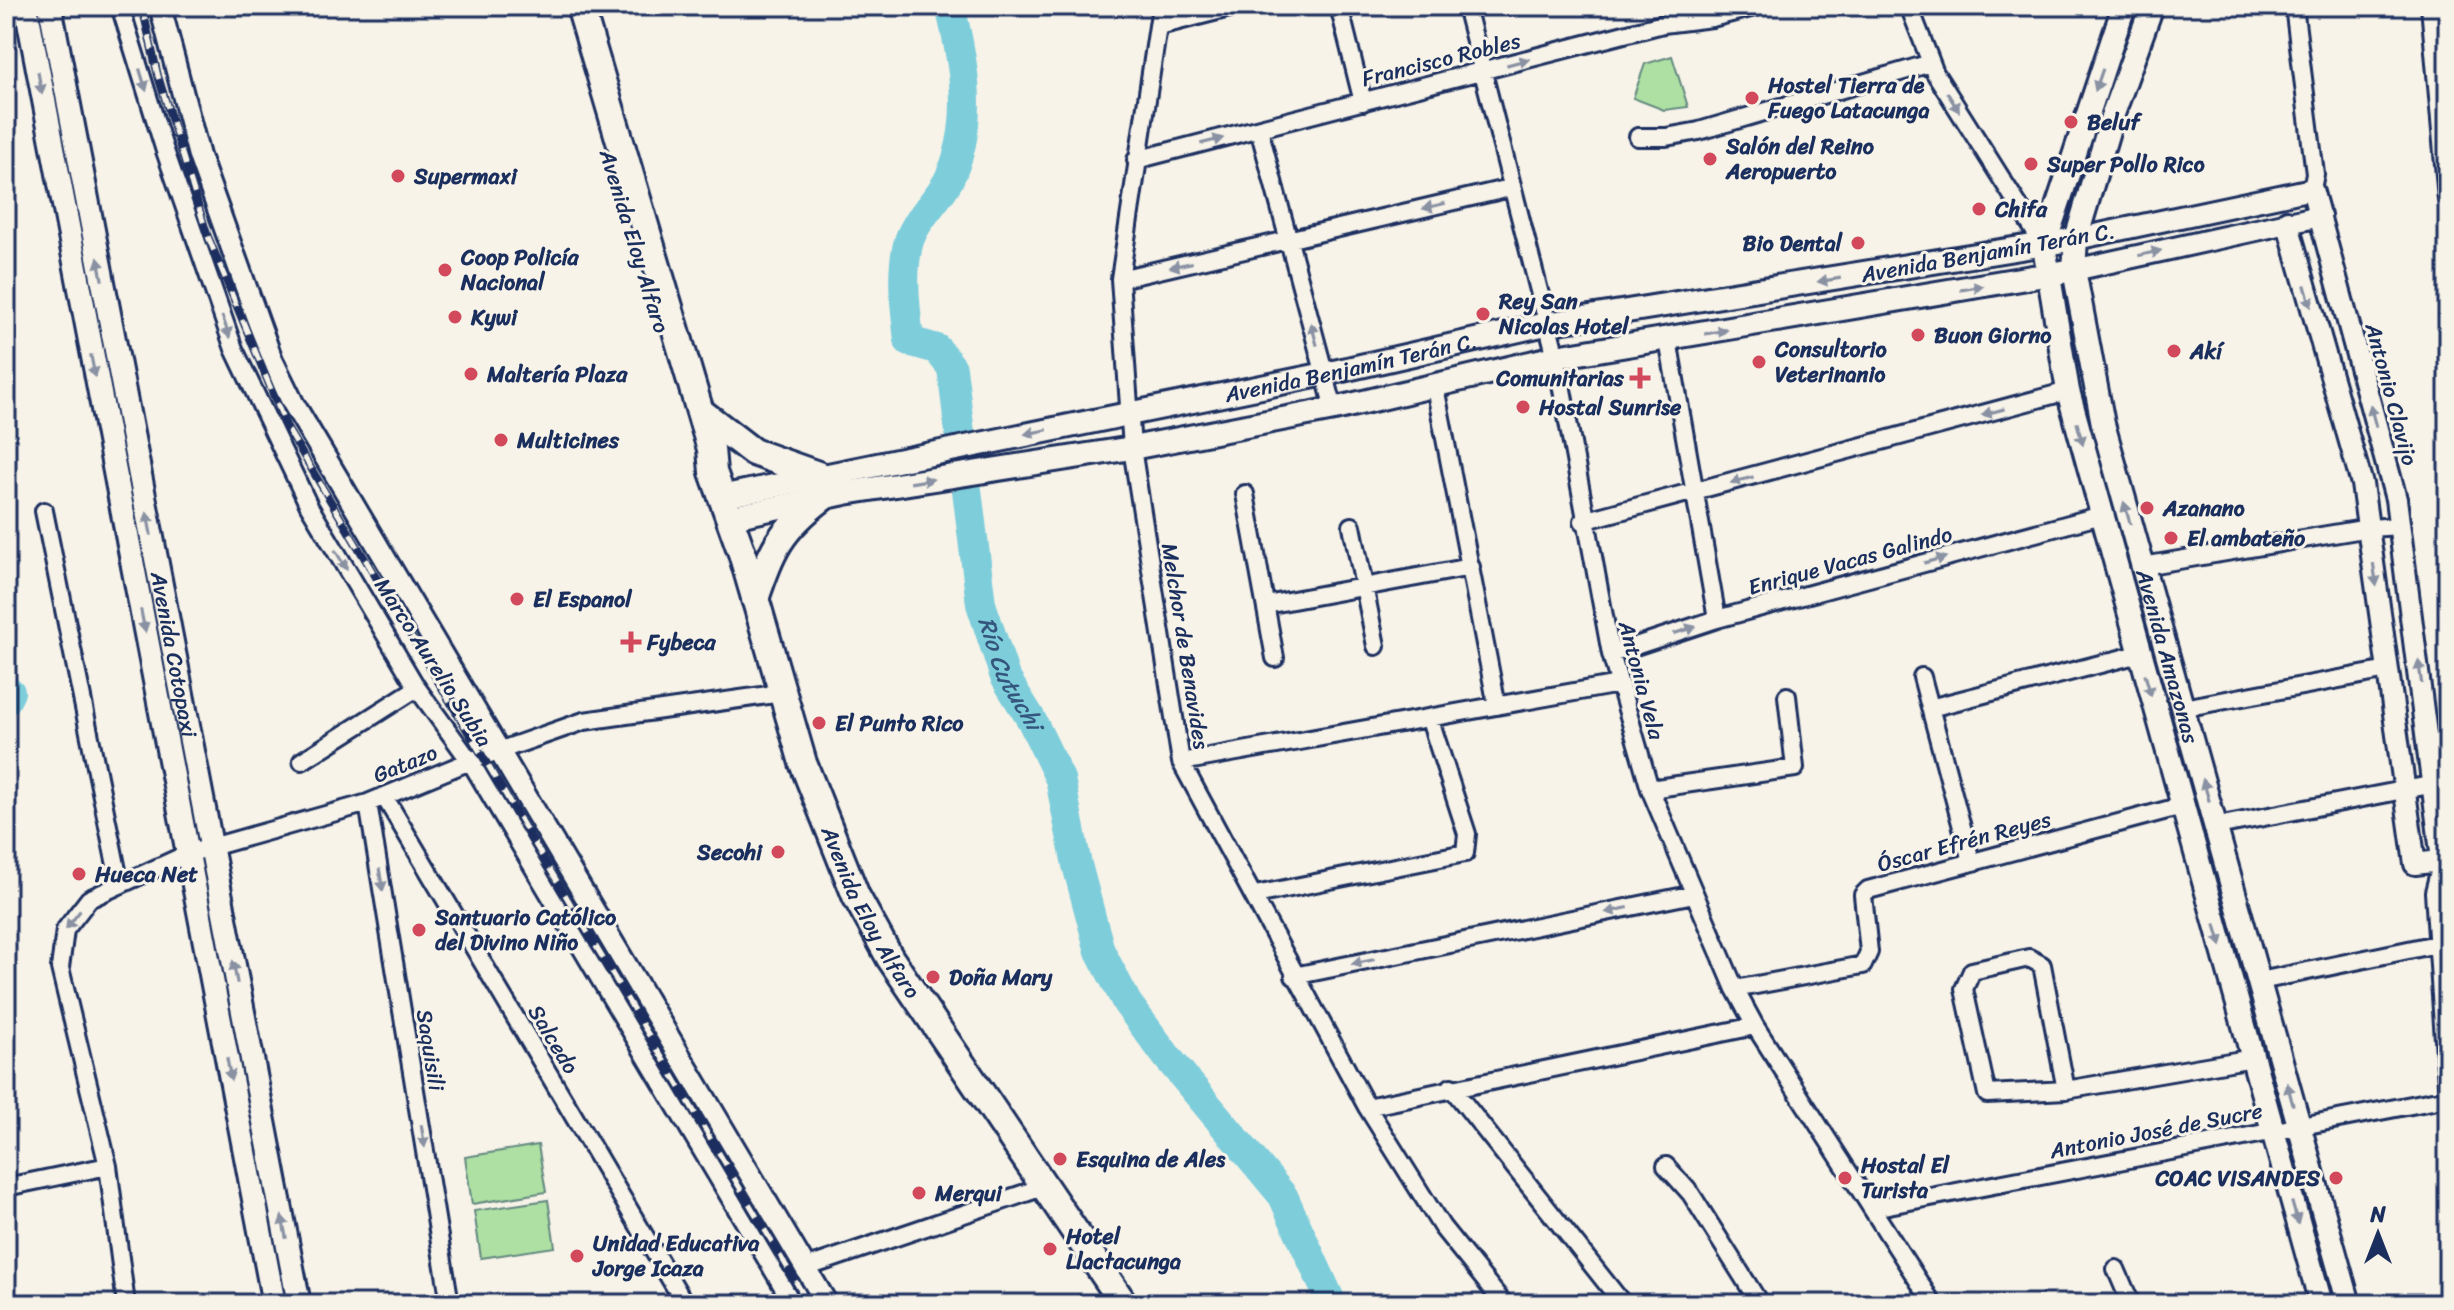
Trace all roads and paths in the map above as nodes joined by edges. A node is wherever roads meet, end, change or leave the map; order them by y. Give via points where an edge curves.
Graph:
1 (26, 6) edge
2 (50, 6) edge
3 (120, 6) edge
4 (160, 6) edge
5 (562, 6) edge
6 (580, 6) edge
7 (1161, 6) edge
8 (1237, 6) edge
9 (1339, 6) edge
10 (1466, 6) edge
11 (1758, 6) edge
12 (1909, 6) edge
13 (2124, 6) edge
14 (2152, 6) edge
15 (2294, 6) edge
16 (2430, 6) edge
17 (1710, 12) edge
18 (1159, 26) junction
19 (1931, 63) junction
20 (1482, 72) junction
21 (1363, 102) junction
22 (1259, 129) junction
23 (1638, 137) dead end
24 (1136, 160) junction
25 (1510, 188) junction
26 (2312, 189) junction
27 (2447, 199) edge
28 (2320, 216) junction
29 (2287, 221) junction
30 (2076, 239) junction
31 (1290, 242) junction
32 (2044, 246) junction
33 (2074, 270) junction
34 (2048, 275) junction
35 (1120, 279) junction
36 (1546, 324) junction
37 (1668, 340) junction
38 (1556, 357) junction
39 (1325, 374) junction
40 (1435, 387) junction
41 (2068, 391) junction
42 (1334, 409) junction
43 (701, 412) junction
44 (1120, 415) junction
45 (131, 432) junction
46 (107, 438) junction
47 (1126, 449) junction
48 (828, 489) junction
49 (1693, 493) junction
50 (1245, 494) dead end
51 (720, 496) junction
52 (44, 511) dead end
53 (2102, 515) junction
54 (1583, 521) junction
55 (1352, 526) dead end
56 (2400, 526) junction
57 (2369, 528) junction
58 (2143, 566) junction
59 (1471, 567) junction
60 (1365, 585) junction
61 (755, 599) junction
62 (1266, 605) junction
63 (1717, 619) junction
64 (1376, 646) dead end
65 (1611, 654) junction
66 (2139, 654) junction
67 (1275, 658) dead end
68 (2388, 670) junction
69 (1922, 677) dead end
70 (1619, 684) junction
71 (417, 688) junction
72 (782, 693) junction
73 (1787, 696) dead end
74 (1497, 706) junction
75 (1930, 708) junction
76 (2183, 708) junction
77 (1430, 720) junction
78 (498, 750) junction
79 (302, 761) dead end
80 (470, 761) junction
81 (1181, 762) junction
82 (2435, 784) junction
83 (1650, 789) junction
84 (2405, 789) junction
85 (384, 796) junction
86 (368, 803) junction
87 (2182, 806) junction
88 (2217, 826) junction
89 (2444, 830) edge
90 (2411, 833) junction
91 (211, 847) junction
92 (187, 854) junction
93 (2445, 860) edge
94 (1971, 861) junction
95 (2415, 864) junction
96 (120, 885) junction
97 (2434, 892) junction
98 (1694, 894) junction
99 (1255, 895) junction
100 (2437, 944) junction
101 (1294, 976) junction
102 (2260, 981) junction
103 (1735, 989) junction
104 (1755, 1026) junction
105 (2253, 1058) junction
106 (1451, 1087) junction
107 (2066, 1090) junction
108 (2448, 1099) edge
109 (1367, 1107) junction
110 (2298, 1125) junction
111 (2272, 1131) junction
112 (272, 1165) junction
113 (108, 1166) junction
114 (1666, 1166) dead end
115 (248, 1171) junction
116 (6, 1187) edge
117 (1043, 1187) junction
118 (1873, 1208) junction
119 (805, 1268) junction
120 (2116, 1269) dead end
121 (126, 1304) edge
122 (274, 1304) edge
123 (299, 1304) edge
124 (450, 1304) edge
125 (685, 1304) edge
126 (793, 1304) edge
127 (827, 1304) edge
128 (1124, 1304) edge
129 (1504, 1304) edge
130 (1623, 1304) edge
131 (1760, 1304) edge
132 (1933, 1304) edge
133 (2131, 1304) edge
134 (2321, 1304) edge
135 (2349, 1304) edge

1 -> 46 main road, Avenida Cotopaxi
45 -> 2 main road, Avenida Cotopaxi
3 -> 71 street, Marco Aurelio Subia via 234,349 309,506
4 - 78 street, Marco Aurelio Subia via 199,156 272,360
5 - 51 main road, Avenida Eloy Alfaro via 646,271 697,458
6 - 43 main road, Avenida Eloy Alfaro
7 - 18 street, Melchor de Benavides
8 - 18 street
9 - 21 street
10 - 20 street, Antonia Vela
11 - 17 street, Francisco Robles
12 - 19 street
13 -> 32 main road
14 - 30 main road, Avenida Amazonas
15 - 26 street, Antonio Clavijo via 2315,174
16 - 27 street
20 -> 17 street, Francisco Robles
18 - 24 street, Melchor de Benavides
19 - 23 street via 1699,131
19 -> 32 street
20 - 21 street, Francisco Robles
20 - 25 street, Antonia Vela
21 - 22 street, Francisco Robles
24 -> 22 street, Francisco Robles
22 - 31 street
24 - 35 street, Melchor de Benavides
25 -> 31 street
25 - 36 street, Antonia Vela
26 - 28 street, Antonio Clavijo
26 - 30 street, Avenida Benjamín Terán C.
28 - 29 street, Avenida Benjamín Terán C.
56 -> 28 street, Antonio Clavijo
33 -> 29 street, Avenida Benjamín Terán C.
29 -> 57 street via 2362,484
30 - 32 main road, Avenida Benjamín Terán C.
30 - 33 main road, Avenida Amazonas
31 -> 35 street
39 -> 31 street
32 - 34 main road, Avenida Amazonas
32 -> 36 main road, Avenida Benjamín Terán C.
33 - 34 main road, Avenida Benjamín Terán C.
58 -> 33 main road, Avenida Amazonas via 2093,389
37 -> 34 main road, Avenida Benjamín Terán C.
34 - 41 main road, Avenida Amazonas
35 - 44 street, Melchor de Benavides
36 - 38 street, Antonia Vela
36 - 39 main road, Avenida Benjamín Terán C.
37 - 38 main road, Avenida Benjamín Terán C.
37 - 49 street
38 - 40 main road, Avenida Benjamín Terán C.
38 - 54 street, Antonia Vela
39 - 42 street
39 - 44 main road, Avenida Benjamín Terán C.
40 - 42 main road, Avenida Benjamín Terán C.
40 - 59 street
41 -> 49 street
41 -> 53 main road, Avenida Amazonas
42 - 47 main road, Avenida Benjamín Terán C.
43 - 48 main road via 753,452
43 - 51 main road, Avenida Eloy Alfaro
44 - 47 street, Melchor de Benavides
44 -> 48 main road, Avenida Benjamín Terán C. via 845,470
45 - 46 main road
91 -> 45 main road, Avenida Cotopaxi
46 -> 92 main road, Avenida Cotopaxi
48 -> 47 main road, Avenida Benjamín Terán C.
47 - 81 street, Melchor de Benavides
48 - 51 main road, Avenida Benjamín Terán C.
48 - 61 main road via 792,521 770,555
49 - 54 street
49 - 63 street
50 - 62 street
51 - 61 main road, Avenida Eloy Alfaro
52 - 96 street
63 -> 53 street, Enrique Vacas Galindo
53 - 66 main road, Avenida Amazonas
54 - 65 street, Antonia Vela
55 - 60 street
56 - 57 street
82 -> 56 street, Antonio Clavijo
57 - 58 street
57 -> 68 street
58 - 76 main road, Avenida Amazonas
59 - 60 street
59 - 74 street
60 - 62 street
60 - 64 street
61 - 72 main road, Avenida Eloy Alfaro
62 - 67 street
65 -> 63 street, Enrique Vacas Galindo
65 - 70 street, Antonia Vela
66 - 75 street
66 -> 87 main road, Avenida Amazonas
68 - 76 street
68 - 84 street
69 - 75 street
70 - 74 street
70 - 83 street, Antonia Vela
71 - 79 street
71 - 80 street, Marco Aurelio Subia
72 - 78 street, Gatazo via 584,721
72 - 117 main road, Avenida Eloy Alfaro via 803,763 856,896 890,958
73 - 83 street via 1795,768
74 - 77 street
75 - 94 street
88 -> 76 main road, Avenida Amazonas
77 - 81 street
77 - 99 street via 1467,834 1468,848 1461,856
78 - 80 street, Gatazo
78 - 119 street, Marco Aurelio Subia
80 - 85 street, Gatazo
80 - 126 street, Marco Aurelio Subia
81 - 99 street, Melchor de Benavides
82 - 84 street
82 - 89 street, Antonio Clavijo
83 - 98 street, Antonia Vela
84 - 88 street
84 - 90 street
85 - 86 street, Gatazo
85 - 125 street, Salcedo
86 - 91 street, Gatazo
86 -> 124 street, Saquisili
87 - 94 street, Óscar Efrén Reyes
87 -> 105 main road, Avenida Amazonas
88 - 102 main road, Avenida Amazonas
89 - 90 street
89 - 93 street, Antonio Clavijo
90 - 95 street
91 - 92 street, Gatazo
112 -> 91 main road, Avenida Cotopaxi
92 - 96 street, Gatazo
92 -> 115 main road, Avenida Cotopaxi
93 - 95 street
93 - 97 street, Antonio Clavijo
94 - 103 street, Óscar Efrén Reyes via 1865,892 1869,952 1863,965
95 - 97 street
96 -> 113 street, Gatazo via 89,899 65,930 60,968
97 - 100 street, Antonio Clavijo
98 -> 101 street
98 - 103 street, Antonia Vela
99 - 101 street, Melchor de Benavides
100 - 102 street
100 - 108 street, Antonio Clavijo
101 - 109 street, Melchor de Benavides
110 -> 102 main road, Avenida Amazonas
103 - 104 street, Antonia Vela
104 - 106 street
104 - 118 street, Antonia Vela
105 - 107 street
105 - 111 main road, Avenida Amazonas
106 - 109 street
106 - 130 street
107 - 107 street via 1985,1092 1964,989 1972,971 2029,958 2042,965
108 - 110 street, Antonio José de Sucre
109 - 129 street, Melchor de Benavides via 1442,1227
110 - 111 street, Antonio José de Sucre
110 - 135 main road, Avenida Amazonas
111 - 118 street, Antonio José de Sucre
111 -> 134 main road, Avenida Amazonas
112 - 115 main road
123 -> 112 main road, Avenida Cotopaxi
113 - 116 street
113 - 121 street, Gatazo
114 - 131 street via 1691,1194
115 - 122 main road, Avenida Cotopaxi
117 - 119 street
117 - 128 main road, Avenida Eloy Alfaro
118 - 132 street, Antonia Vela
119 - 127 street, Marco Aurelio Subia
120 - 133 street

